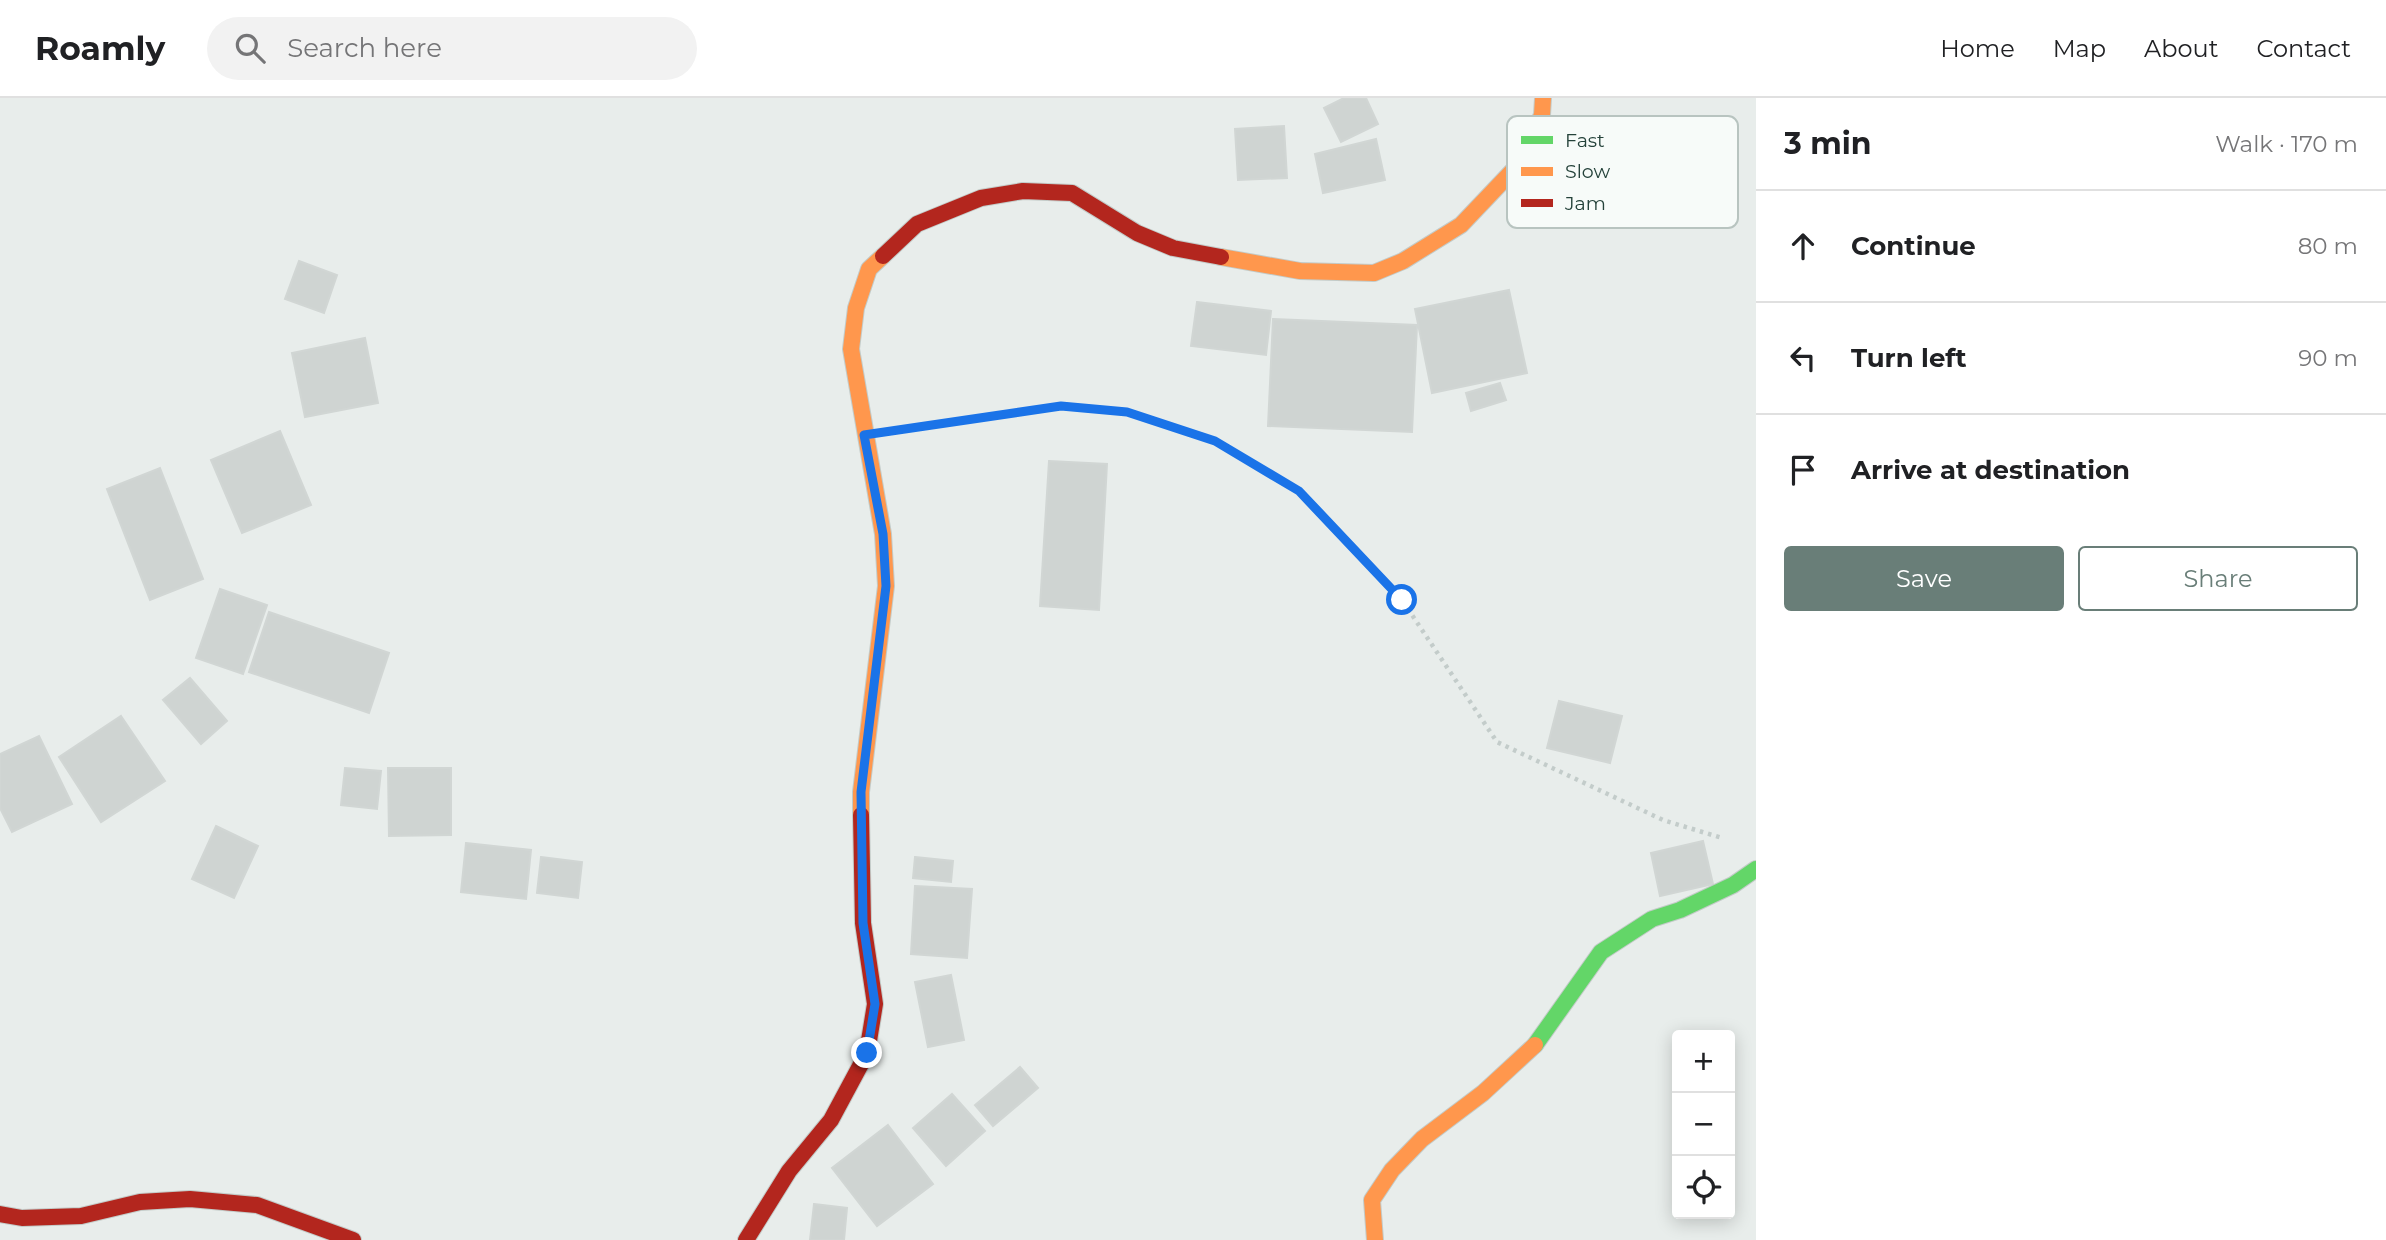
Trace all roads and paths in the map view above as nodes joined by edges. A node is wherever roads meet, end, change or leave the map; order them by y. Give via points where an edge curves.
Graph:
1 (1543, 98) edge
2 (1542, 116) edge
3 (1507, 177) edge
4 (864, 435) junction
5 (1729, 841) dead end
6 (1756, 869) edge
7 (0, 1214) edge
8 (353, 1240) edge
9 (746, 1240) edge
10 (1375, 1240) edge

1 - 2 street
3 - 4 street via 1461,225 1403,261 1374,273 1300,271 1173,248 1137,233 1073,193 1023,191 981,198 917,224 869,269 856,309 851,349
4 - 5 path via 1061,406 1127,412 1215,441 1299,491 1402,600 1497,742 1663,820
4 - 9 street via 883,534 886,586 861,792 863,923 875,1004 867,1053 855,1078 831,1120 789,1171
6 - 10 street via 1733,885 1652,919 1601,952 1539,1041 1483,1093 1422,1139 1392,1170 1372,1200
7 - 8 street via 81,1216 140,1202 190,1199 257,1205

